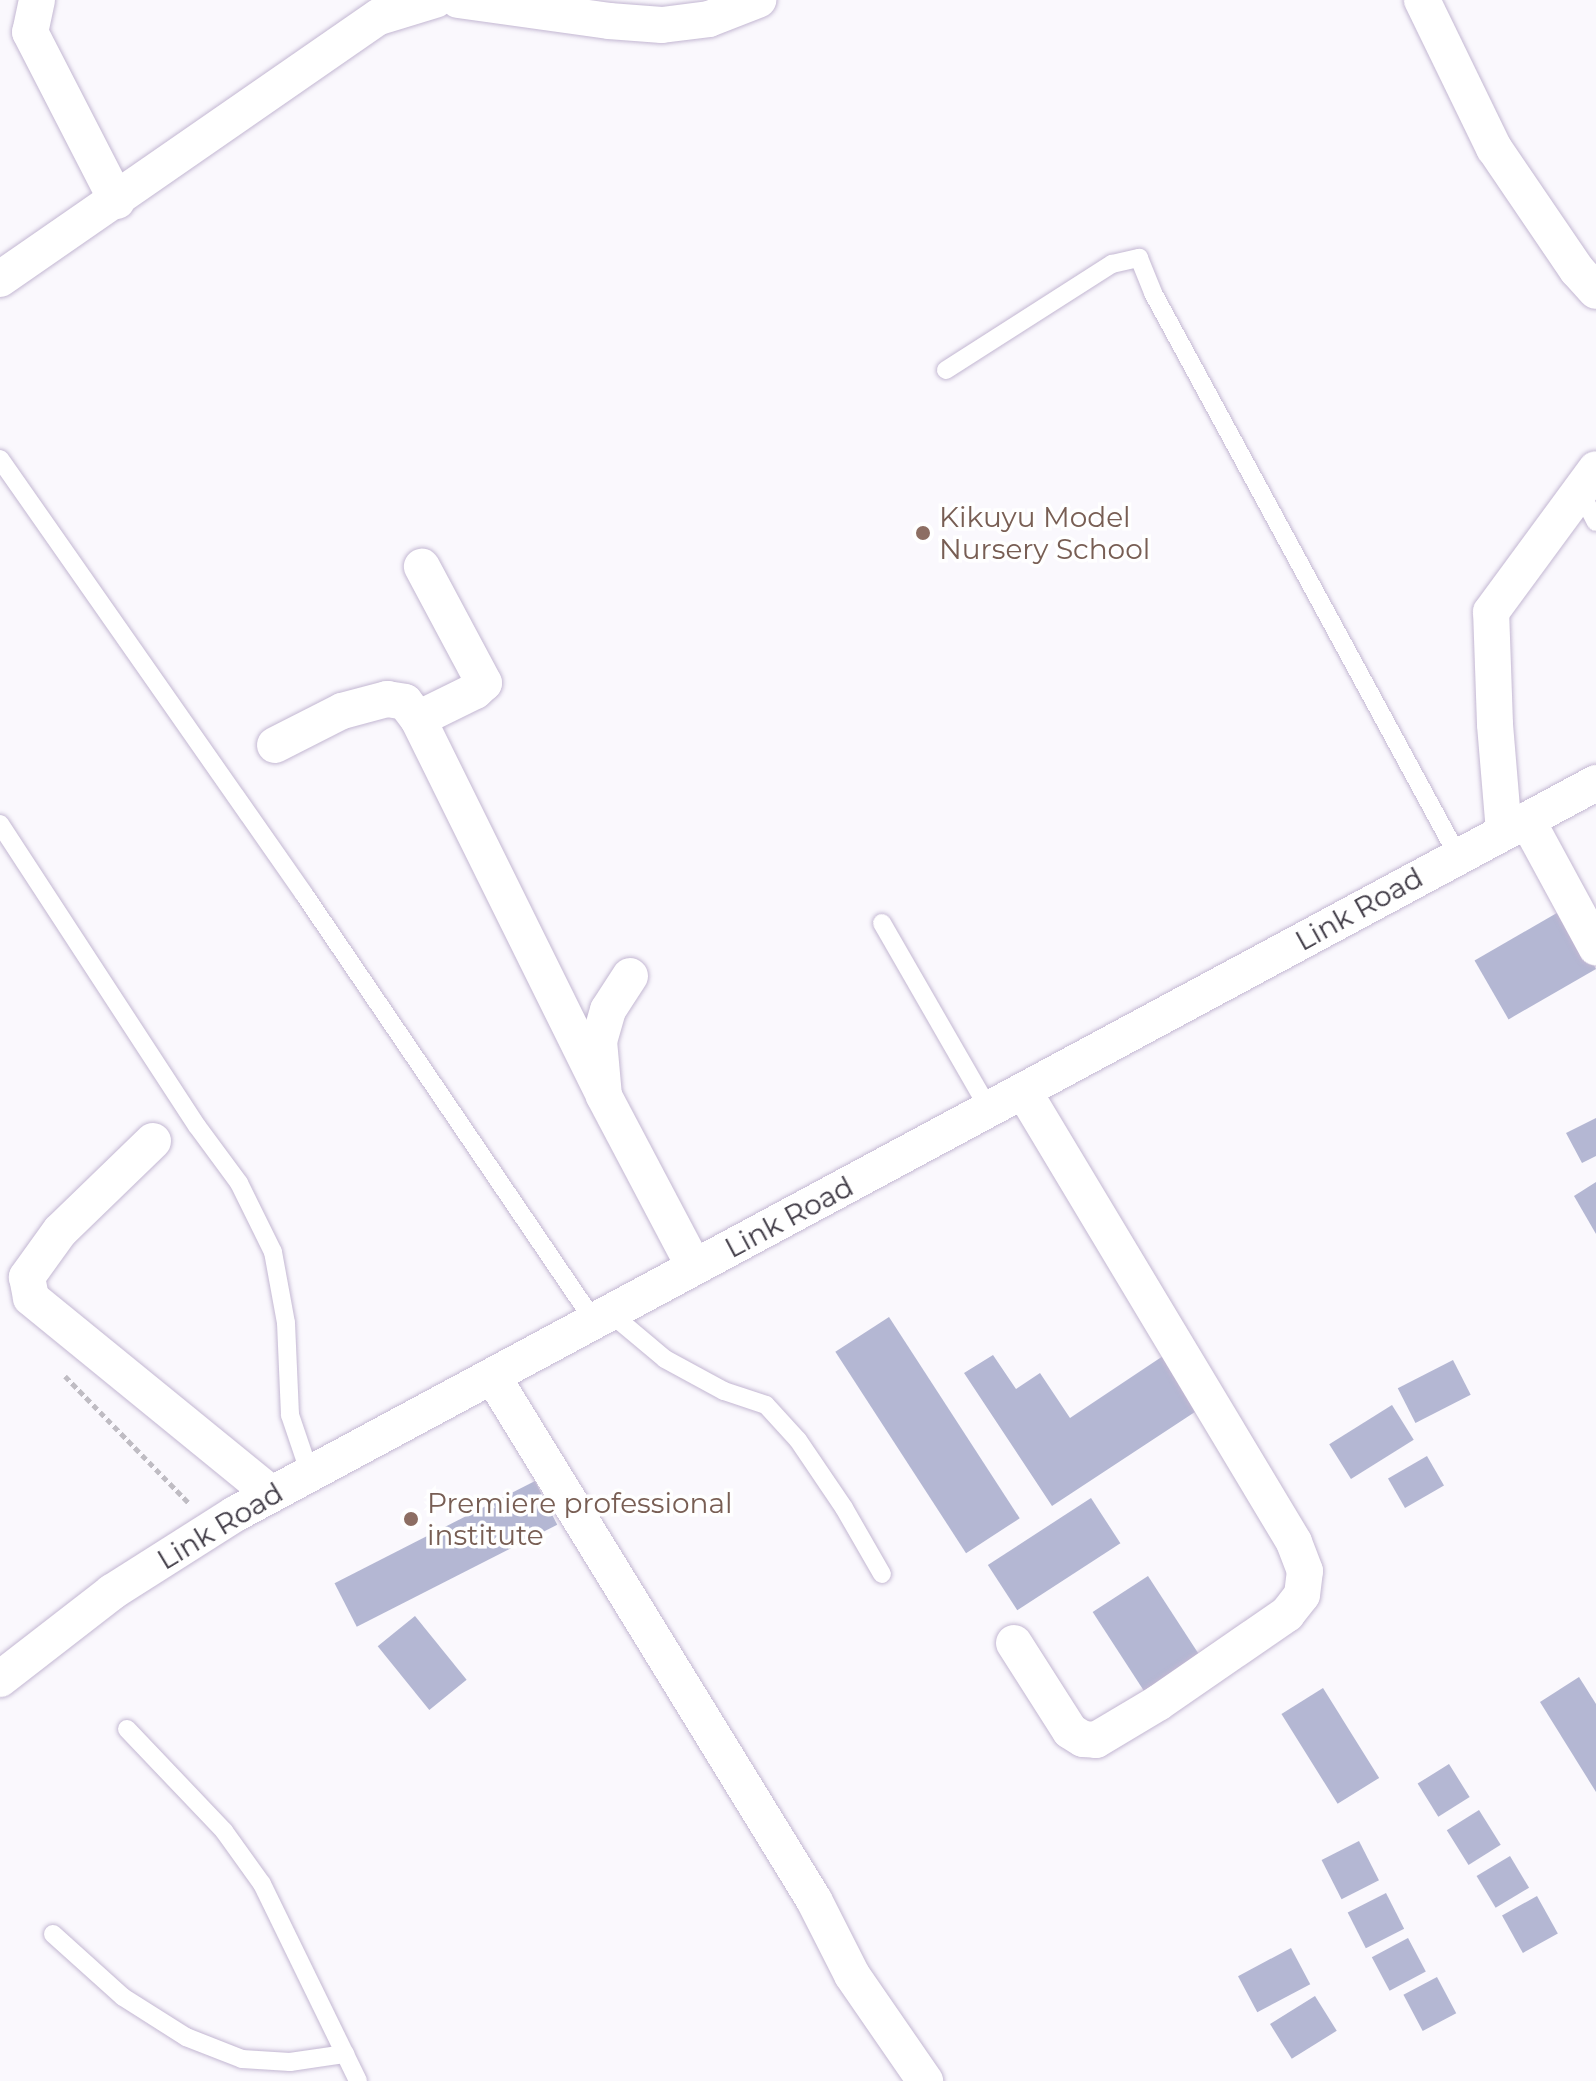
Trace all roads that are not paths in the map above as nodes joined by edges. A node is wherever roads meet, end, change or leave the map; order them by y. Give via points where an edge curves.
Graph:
1 (37, 0) edge
2 (435, 0) edge
3 (458, 0) edge
4 (758, 0) edge
5 (1422, 0) edge
6 (117, 201) junction
7 (0, 279) edge
8 (1596, 291) edge
9 (946, 370) dead end
10 (0, 459) edge
11 (1588, 479) edge
12 (1596, 522) edge
13 (422, 567) dead end
14 (418, 719) junction
15 (275, 745) dead end
16 (1596, 783) edge
17 (0, 824) edge
18 (1515, 826) junction
19 (1458, 856) junction
20 (882, 923) dead end
21 (1596, 947) edge
22 (630, 976) dead end
23 (1024, 1092) junction
24 (604, 1096) junction
25 (990, 1111) junction
26 (153, 1141) dead end
27 (694, 1267) junction
28 (601, 1316) junction
29 (493, 1377) junction
30 (310, 1474) junction
31 (271, 1494) junction
32 (882, 1574) dead end
33 (1014, 1643) dead end
34 (5, 1661) edge
35 (127, 1729) dead end
36 (53, 1934) dead end
37 (345, 2054) junction
38 (358, 2081) edge
39 (925, 2081) edge

1 - 6 street via 30,32
2 - 6 street via 379,17
3 - 4 street via 662,25 709,19
5 - 8 street via 1494,148
6 - 7 street
9 - 19 lane via 1112,264 1139,258 1153,293
10 - 28 lane
11 - 12 lane
11 - 18 street via 1491,612 1495,724
13 - 14 street via 484,683
14 - 15 street via 405,702 387,699 342,711
14 - 24 street
16 - 18 street, Link Road
17 - 30 lane via 239,1183 273,1252 286,1323 290,1415
18 - 19 street, Link Road
18 - 21 street
19 - 23 street, Link Road
20 - 25 lane
22 - 24 street via 608,1010 599,1041
23 - 25 street, Link Road
23 - 33 street via 1294,1542 1305,1571 1302,1595 1287,1614 1096,1740 1070,1731
24 - 27 street
25 - 27 street, Link Road
26 - 31 street via 60,1231 27,1277 31,1298
27 - 28 street, Link Road
28 - 29 street, Link Road
28 - 32 lane via 724,1391 766,1405 814,1463
29 - 30 street, Link Road
29 - 39 street via 814,1900 852,1975
30 - 31 street, Link Road
31 - 34 street, Link Road
35 - 37 lane via 224,1831 262,1884
36 - 37 lane via 123,1997 186,2037 242,2059 290,2062
37 - 38 lane

